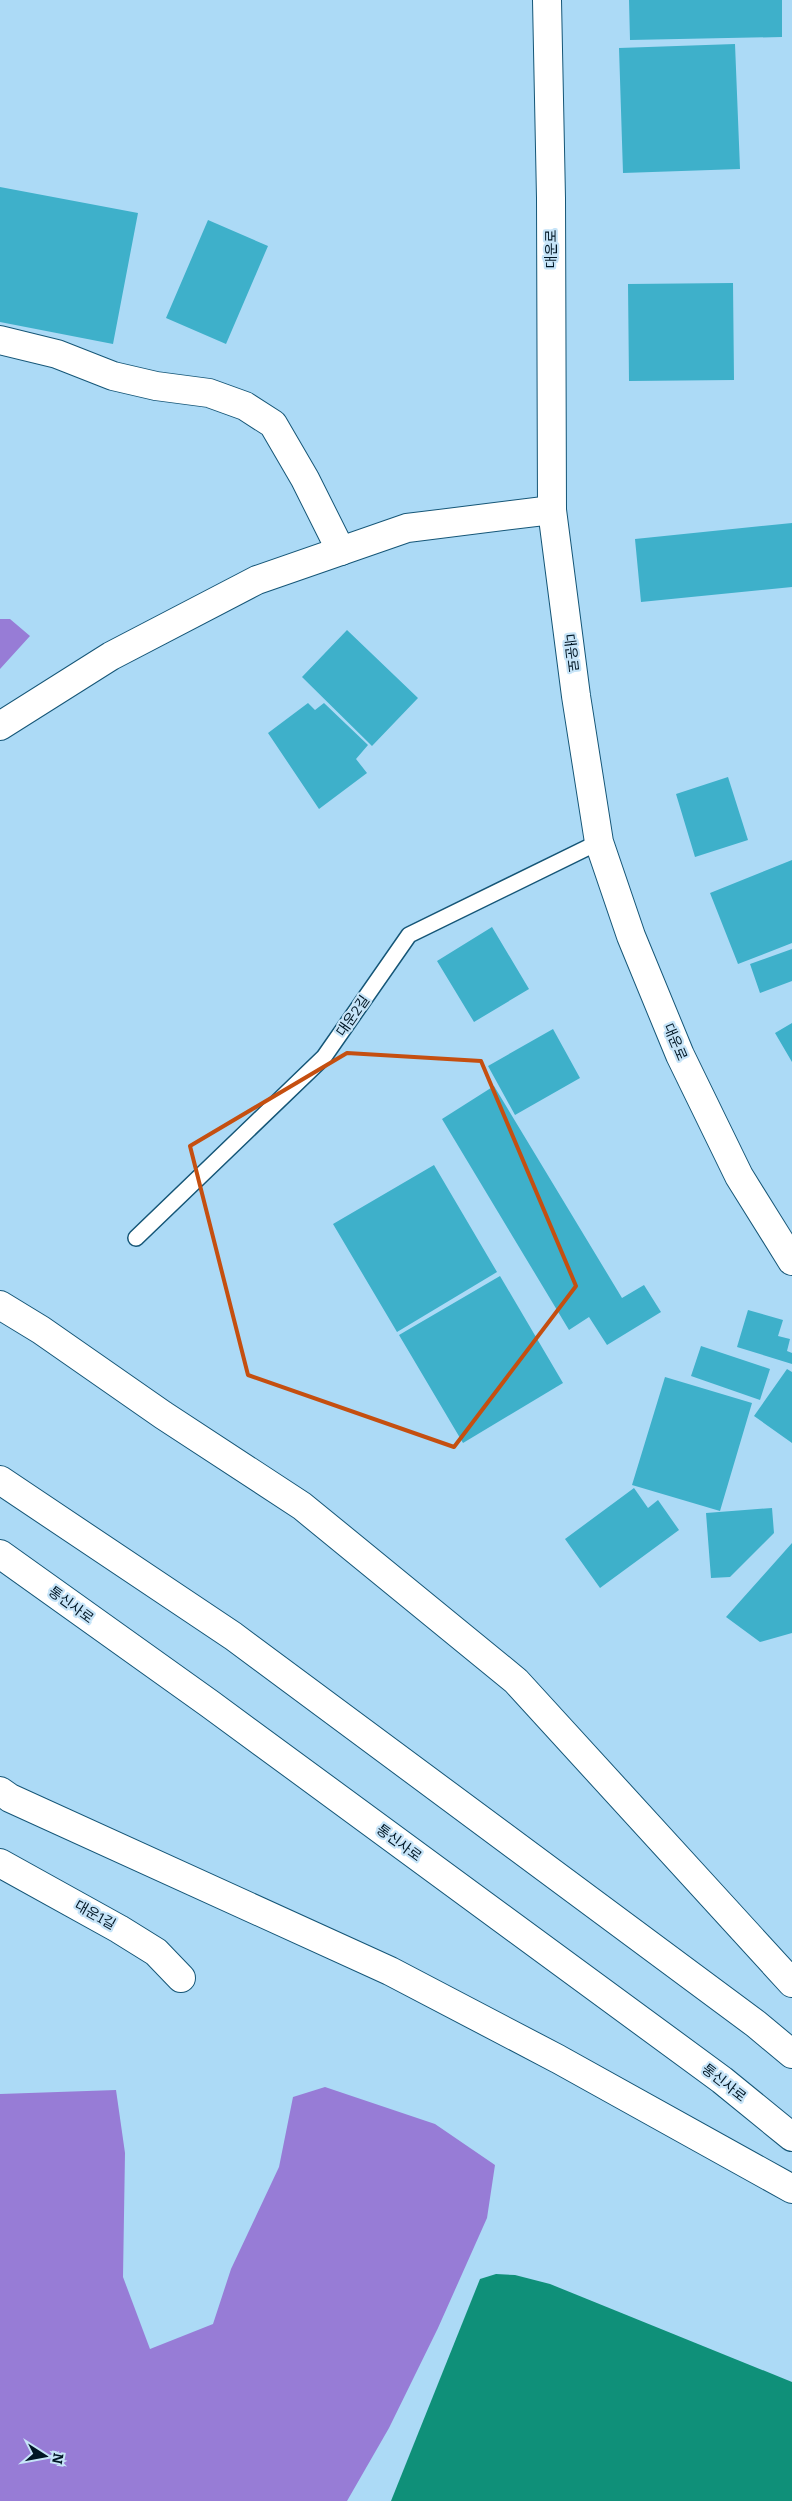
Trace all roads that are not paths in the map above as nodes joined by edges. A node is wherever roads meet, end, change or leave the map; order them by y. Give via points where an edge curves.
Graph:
1 (547, 0) edge
2 (0, 340) edge
3 (552, 510) junction
4 (341, 551) junction
5 (0, 726) edge
6 (599, 842) junction
7 (136, 1238) dead end
8 (792, 1261) edge
9 (0, 1305) edge
10 (0, 1480) edge
11 (0, 1554) edge
12 (0, 1791) edge
13 (0, 1863) edge
14 (181, 1978) dead end
15 (792, 1983) edge
16 (792, 2054) edge
17 (792, 2137) edge
18 (792, 2189) edge

1 - 3 main road, 대운로
2 - 4 main road via 57,354 113,376 209,393 245,406 273,424
3 - 4 main road via 407,528
3 - 6 main road, 대운로
4 - 5 main road via 257,580 111,656
6 - 7 lane, 대운2길 via 409,935 324,1056
6 - 8 main road, 대운로 via 631,936 680,1055 739,1176
9 - 15 main road via 302,1506 516,1681
10 - 16 main road via 233,1636
11 - 17 main road, 통신사로 via 722,2080
12 - 18 main road via 390,1971 558,2059
13 - 14 main road, 대운1길 via 156,1952

